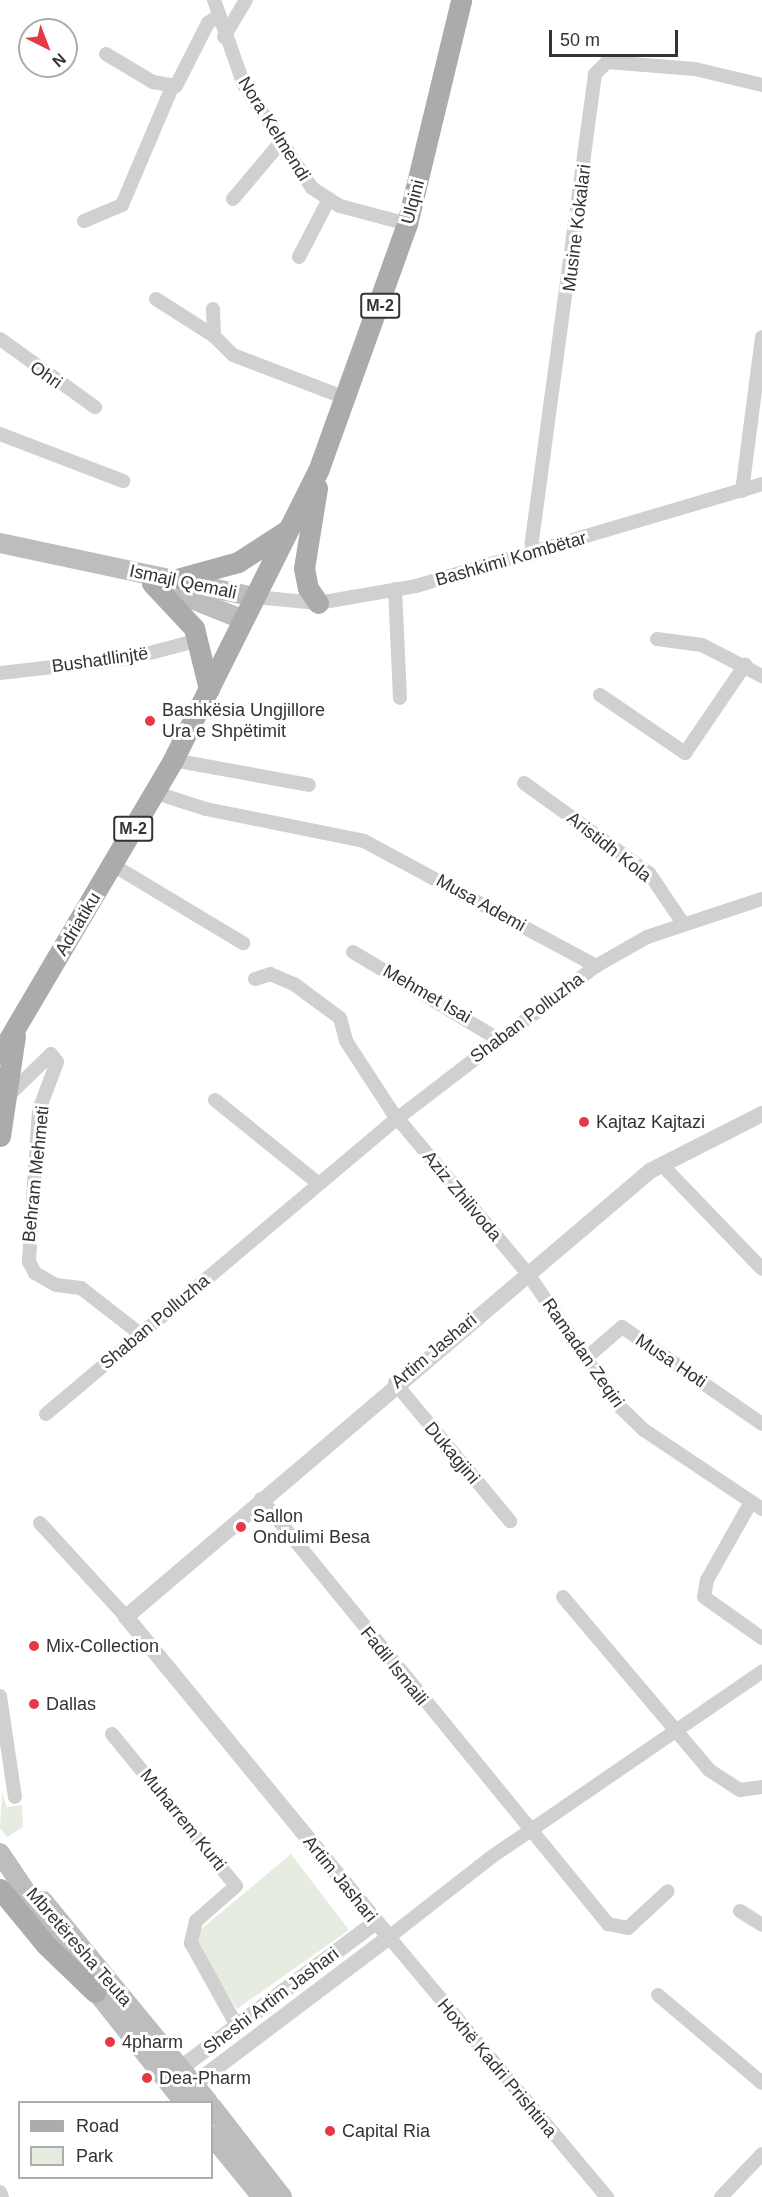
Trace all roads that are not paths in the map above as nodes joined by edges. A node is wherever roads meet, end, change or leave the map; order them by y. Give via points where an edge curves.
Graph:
1 (214, 0) edge
2 (246, 0) edge
3 (461, 0) edge
4 (217, 17) junction
5 (224, 37) junction
6 (106, 54) dead end
7 (762, 86) edge
8 (172, 87) junction
9 (281, 142) junction
10 (233, 199) dead end
11 (328, 201) junction
12 (84, 220) dead end
13 (407, 225) junction
14 (299, 257) dead end
15 (156, 299) dead end
16 (213, 309) dead end
17 (214, 336) junction
18 (762, 337) edge
19 (0, 339) edge
20 (348, 399) junction
21 (95, 407) dead end
22 (0, 434) edge
23 (318, 471) junction
24 (123, 481) dead end
25 (762, 484) edge
26 (742, 491) junction
27 (289, 529) junction
28 (0, 543) edge
29 (530, 555) junction
30 (110, 567) junction
31 (180, 578) junction
32 (152, 583) junction
33 (395, 589) junction
34 (255, 597) junction
35 (318, 603) junction
36 (244, 620) junction
37 (657, 639) dead end
38 (199, 640) junction
39 (745, 665) junction
40 (0, 673) edge
41 (762, 676) edge
42 (208, 689) junction
43 (600, 695) dead end
44 (400, 698) dead end
45 (173, 760) junction
46 (524, 783) dead end
47 (309, 785) dead end
48 (153, 792) junction
49 (113, 865) junction
50 (762, 899) edge
51 (682, 922) junction
52 (243, 943) dead end
53 (353, 952) dead end
54 (596, 966) junction
55 (255, 979) dead end
56 (16, 1027) junction
57 (498, 1039) junction
58 (0, 1054) edge
59 (5, 1099) junction
60 (215, 1100) dead end
61 (762, 1114) edge
62 (398, 1118) junction
63 (0, 1136) edge
64 (662, 1165) junction
65 (318, 1183) junction
66 (762, 1268) edge
67 (528, 1274) junction
68 (140, 1334) junction
69 (585, 1359) junction
70 (395, 1383) junction
71 (46, 1414) dead end
72 (762, 1424) edge
73 (261, 1499) junction
74 (757, 1505) edge
75 (510, 1521) dead end
76 (40, 1523) dead end
77 (563, 1597) dead end
78 (126, 1617) junction
79 (762, 1638) edge
80 (762, 1672) edge
81 (0, 1696) edge
82 (672, 1729) junction
83 (112, 1734) dead end
84 (761, 1785) edge
85 (15, 1797) dead end
86 (528, 1832) junction
87 (0, 1853) edge
88 (18, 1876) junction
89 (668, 1891) dead end
90 (3, 1898) edge
91 (740, 1911) dead end
92 (376, 1922) junction
93 (762, 1925) edge
94 (389, 1937) junction
95 (95, 1992) junction
96 (658, 1995) dead end
97 (237, 2025) junction
98 (173, 2074) junction
99 (762, 2083) edge
100 (185, 2094) edge
101 (203, 2101) edge
102 (213, 2108) edge
103 (213, 2137) edge
104 (762, 2154) edge
105 (0, 2193) edge
106 (2, 2197) edge
107 (262, 2197) edge
108 (282, 2197) edge
109 (607, 2197) edge
110 (721, 2197) edge

1 - 4 street, Nora Kelmendi
2 - 5 street
3 - 13 main road, Ulqini / M-2
4 - 5 street, Nora Kelmendi
4 - 8 street
5 - 9 street, Nora Kelmendi via 244,86
6 - 8 street via 153,82
7 - 29 street, Musine Kokalari via 695,69 607,62 595,74
8 - 12 street via 122,205
9 - 10 street
9 - 11 street, Nora Kelmendi via 312,188
11 - 13 street, Nora Kelmendi
11 - 14 street
13 - 20 main road, Ulqini / M-2
15 - 17 street
16 - 17 street
17 - 20 street via 254,367
18 - 26 street
19 - 21 street, Ohri
20 - 23 main road, Ulqini / M-2
22 - 24 street
23 - 27 main road, Ulqini / M-2
23 - 35 main road via 304,568 308,588
25 - 26 street, Bashkimi Kombëtar
26 - 29 street, Bashkimi Kombëtar
27 - 31 main road via 238,562
27 - 34 main road, Ulqini / M-2
28 - 30 main road, Ismajl Qemali
29 - 33 street, Bashkimi Kombëtar
30 - 31 main road, Ismajl Qemali
30 - 32 main road, Ismajl Qemali
31 - 34 main road, Ismajl Qemali
32 - 36 main road, Ismajl Qemali
32 - 38 main road via 187,616
33 - 35 street, Bashkimi Kombëtar
33 - 44 street
34 - 35 street, Bashkimi Kombëtar
34 - 36 main road, Adriatiku / M-2
36 - 42 main road, Adriatiku / M-2
37 - 39 street via 702,645
38 - 40 street, Bushatllinjtë via 131,658
38 - 42 main road
39 - 41 street
39 - 43 street via 685,753
42 - 45 main road, Adriatiku / M-2
45 - 47 street
45 - 48 main road, Adriatiku / M-2
46 - 51 street, Aristidh Kola via 649,873
48 - 49 main road, Adriatiku / M-2
48 - 54 street, Musa Ademi via 216,811 364,841
49 - 52 street
49 - 56 main road, Adriatiku / M-2
50 - 51 street, Shaban Polluzha
51 - 54 street, Shaban Polluzha
53 - 57 street, Mehmet Isai
54 - 57 street, Shaban Polluzha
55 - 62 street, Aziz Zhilivoda via 270,975 294,984 340,1017 346,1041
56 - 58 main road, Adriatiku / M-2
56 - 59 main road
57 - 62 street, Shaban Polluzha
59 - 63 main road
59 - 68 street, Behram Mehmeti via 51,1054 57,1062 39,1110 29,1262 35,1273 56,1285 81,1288
60 - 65 street
61 - 64 street, Artim Jashari
62 - 65 street, Shaban Polluzha
62 - 67 street, Aziz Zhilivoda
64 - 66 street
64 - 67 street, Artim Jashari
65 - 68 street, Shaban Polluzha
67 - 69 street, Ramadan Zeqiri
67 - 70 street, Artim Jashari
68 - 71 street, Shaban Polluzha
69 - 72 street, Musa Hoti via 622,1327
69 - 74 street, Ramadan Zeqiri via 644,1430
70 - 73 street, Artim Jashari
70 - 75 street, Dukagjini
73 - 78 street, Artim Jashari
73 - 86 street, Fadil Ismaili
74 - 79 street via 707,1580 704,1597
76 - 78 street, Artim Jashari
77 - 82 street
78 - 92 street, Artim Jashari
80 - 82 street
81 - 85 street
82 - 84 street via 725,1783 740,1790
82 - 86 street
83 - 97 street, Muharrem Kurti via 236,1886 196,1921 191,1943
86 - 89 street, Fadil Ismaili via 618,1930 628,1928
86 - 94 street
87 - 88 main road
88 - 95 main road, Mbretëresha Teuta
88 - 98 main road, Mbretëresha Teuta via 61,1920
90 - 95 main road
91 - 93 street
92 - 94 street, Artim Jashari
92 - 97 street, Sheshi Artim Jashari
94 - 100 street, Artim Jashari
94 - 109 street, Hoxhë Kadri Prishtina
95 - 98 main road, Mbretëresha Teuta
96 - 99 street
97 - 98 street, Sheshi Artim Jashari
98 - 100 main road, Mbretëresha Teuta
100 - 101 main road, Mbretëresha Teuta
102 - 108 main road
103 - 107 main road
104 - 110 street
105 - 106 street

